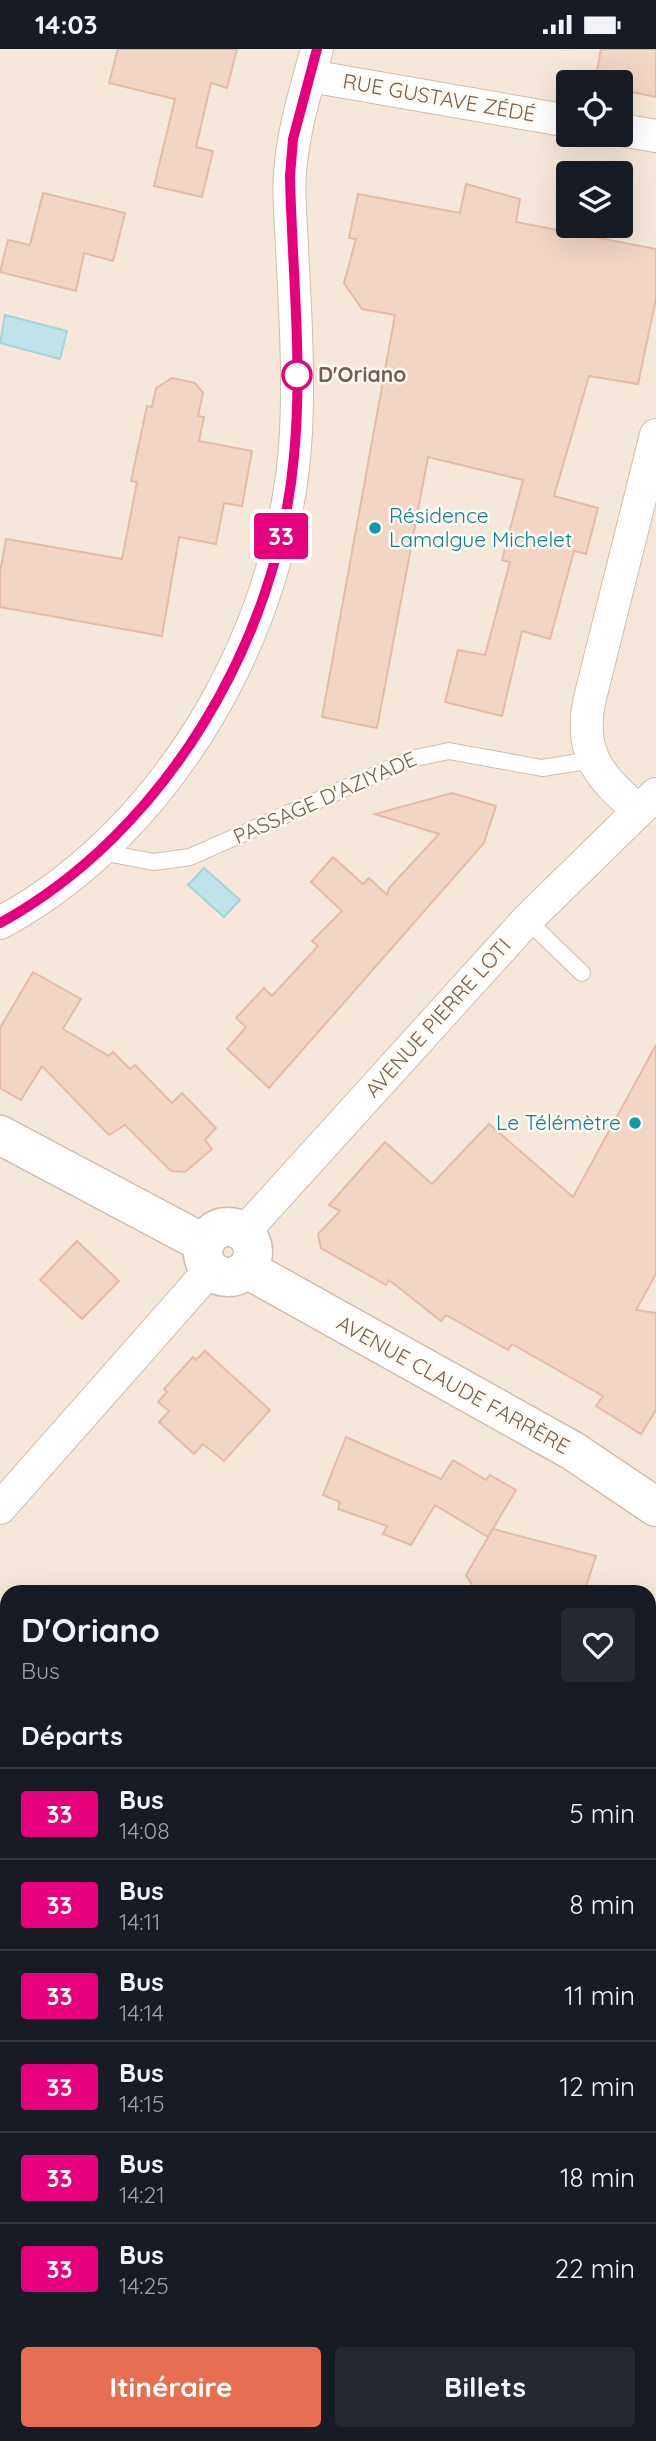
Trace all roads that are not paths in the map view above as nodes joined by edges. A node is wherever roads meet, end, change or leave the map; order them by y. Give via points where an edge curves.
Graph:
1 (313, 62) edge
2 (556, 118) edge
3 (633, 132) edge
4 (656, 136) edge
5 (656, 435) edge
6 (593, 760) junction
7 (647, 802) edge
8 (101, 852) junction
9 (527, 920) junction
10 (0, 923) edge
11 (582, 973) dead end
12 (0, 1135) edge
13 (226, 1254) junction
14 (656, 1507) edge
15 (0, 1508) edge

1 - 2 street, RUE GUSTAVE ZÉDÉ
1 - 8 street via 293,139 290,176 296,430 292,482 276,557 257,612 213,705 174,765
3 - 4 street
5 - 6 street via 588,709 586,729
6 - 7 street via 607,782
6 - 8 lane, PASSAGE D'AZIYADE via 542,768 438,751 190,857 154,862
7 - 9 street, AVENUE PIERRE LOTI
8 - 10 street via 48,895
9 - 11 lane
9 - 13 street, AVENUE PIERRE LOTI
12 - 13 street, AVENUE CLAUDE FARRÈRE
13 - 14 street, AVENUE CLAUDE FARRÈRE via 573,1451
13 - 15 street, AVENUE PIERRE LOTI

